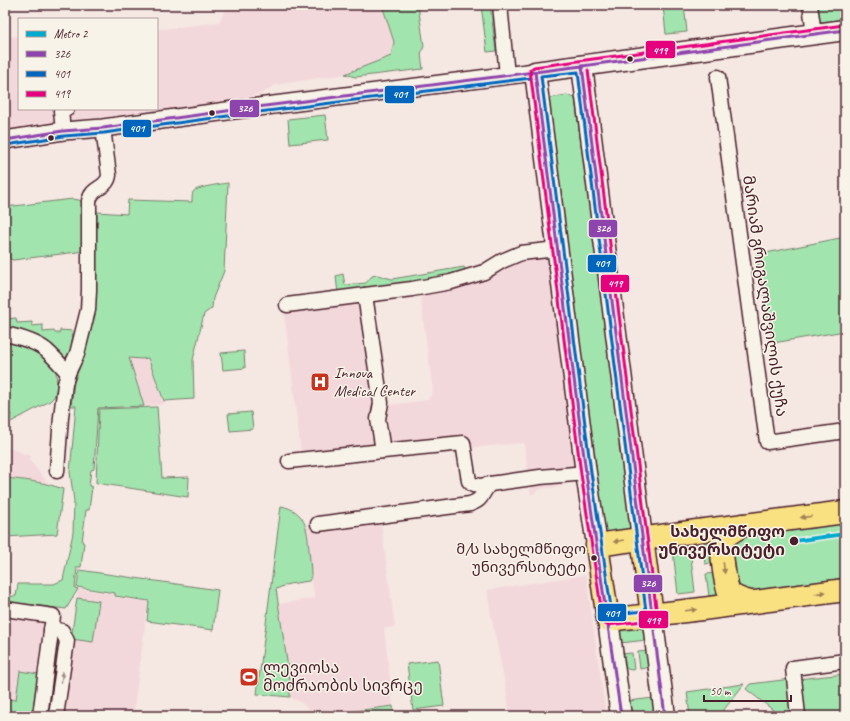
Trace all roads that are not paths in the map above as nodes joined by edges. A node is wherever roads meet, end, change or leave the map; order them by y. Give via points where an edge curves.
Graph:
1 (500, 5) edge
2 (810, 5) edge
3 (845, 30) edge
4 (814, 34) junction
5 (582, 66) junction
6 (535, 72) junction
7 (508, 75) junction
8 (718, 77) dead end
9 (64, 110) edge
10 (103, 128) junction
11 (63, 131) junction
12 (5, 140) edge
13 (557, 249) junction
14 (365, 295) junction
15 (287, 305) dead end
16 (5, 334) edge
17 (68, 373) junction
18 (845, 431) edge
19 (382, 451) junction
20 (290, 461) dead end
21 (57, 471) dead end
22 (586, 473) junction
23 (490, 484) junction
24 (845, 512) edge
25 (318, 524) dead end
26 (743, 525) junction
27 (642, 538) junction
28 (596, 545) junction
29 (845, 590) edge
30 (750, 602) junction
31 (5, 609) edge
32 (652, 615) junction
33 (608, 620) junction
34 (51, 629) junction
35 (845, 661) edge
36 (40, 716) edge
37 (56, 716) edge
38 (621, 716) edge
39 (665, 716) edge
40 (798, 716) edge

1 - 7 street
2 - 4 street
3 - 4 main road
4 - 5 main road
5 - 6 main road
5 - 27 main road
6 - 7 street
6 - 13 main road
7 - 10 street
8 - 18 street, მარიამ გრიგალაშვილის ქუჩა via 768,442
9 - 11 street via 61,111
10 - 11 street
10 - 17 street via 109,175 107,181 90,195 88,310 77,354
11 - 12 street
13 - 14 street via 522,253 484,272 451,282
13 - 22 main road
14 - 15 street
14 - 19 street via 380,403 378,419
16 - 17 street via 45,349
17 - 21 street via 62,399
19 - 20 street
19 - 23 street via 463,443 469,481 473,485
22 - 23 street
22 - 28 main road
23 - 25 street via 480,499 470,504
24 -> 26 main road
26 - 27 main road
26 -> 30 main road via 726,536 722,546 726,584 730,593
27 -> 28 main road
27 - 32 main road
28 - 33 main road
30 -> 29 main road
32 -> 30 main road
31 - 34 street via 53,616
32 - 33 main road
32 - 39 main road
33 - 38 main road
34 - 36 street
37 -> 34 street via 67,640 62,631
35 - 40 street via 793,668

